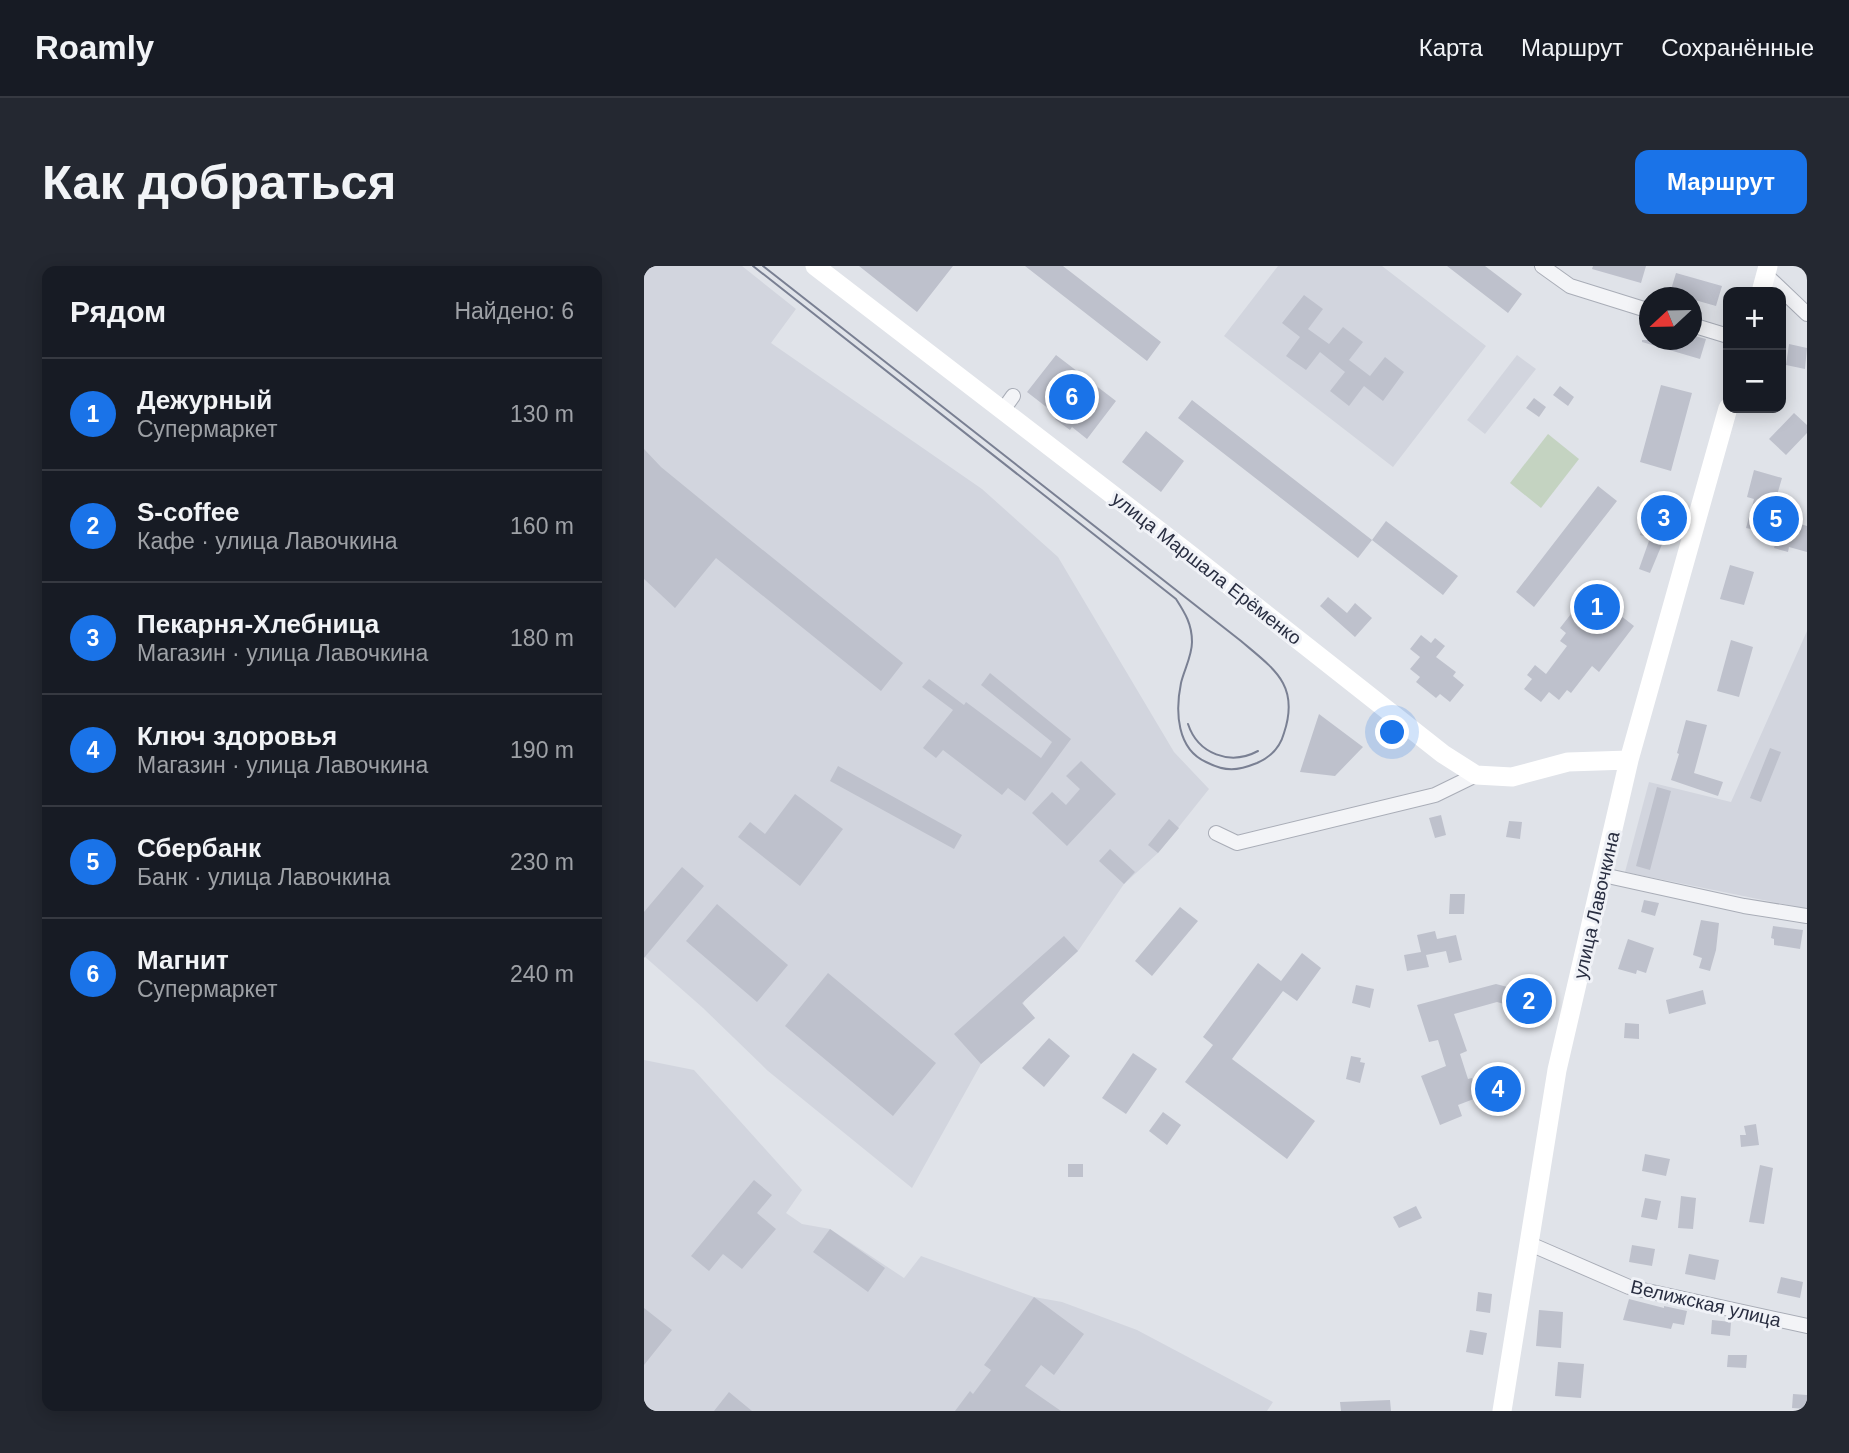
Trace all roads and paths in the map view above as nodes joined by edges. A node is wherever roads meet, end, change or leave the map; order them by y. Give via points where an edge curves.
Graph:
1 (815, 266) edge
2 (1542, 266) edge
3 (1765, 278) edge
4 (1639, 308) edge
5 (1807, 314) edge
6 (1702, 328) edge
7 (1723, 334) edge
8 (1727, 413) edge
9 (1629, 760) junction
10 (1476, 775) junction
11 (1216, 833) dead end
12 (1603, 875) junction
13 (1807, 916) edge
14 (1530, 1244) junction
15 (1807, 1326) edge
16 (1502, 1411) edge

1 - 10 main road, улица Маршала Ерёменко via 1008,403 1443,754
2 - 4 street via 1570,286
3 - 5 street
6 - 7 street
8 - 9 main road, улица Лавочкина
9 - 10 main road, улица Маршала Ерёменко via 1568,762 1512,777
9 - 12 main road, улица Лавочкина
10 - 11 street via 1435,796 1237,843
12 - 13 street
12 - 14 main road, улица Лавочкина via 1558,1070
14 - 15 street, Велижская улица via 1629,1287
14 - 16 main road, улица Лавочкина

